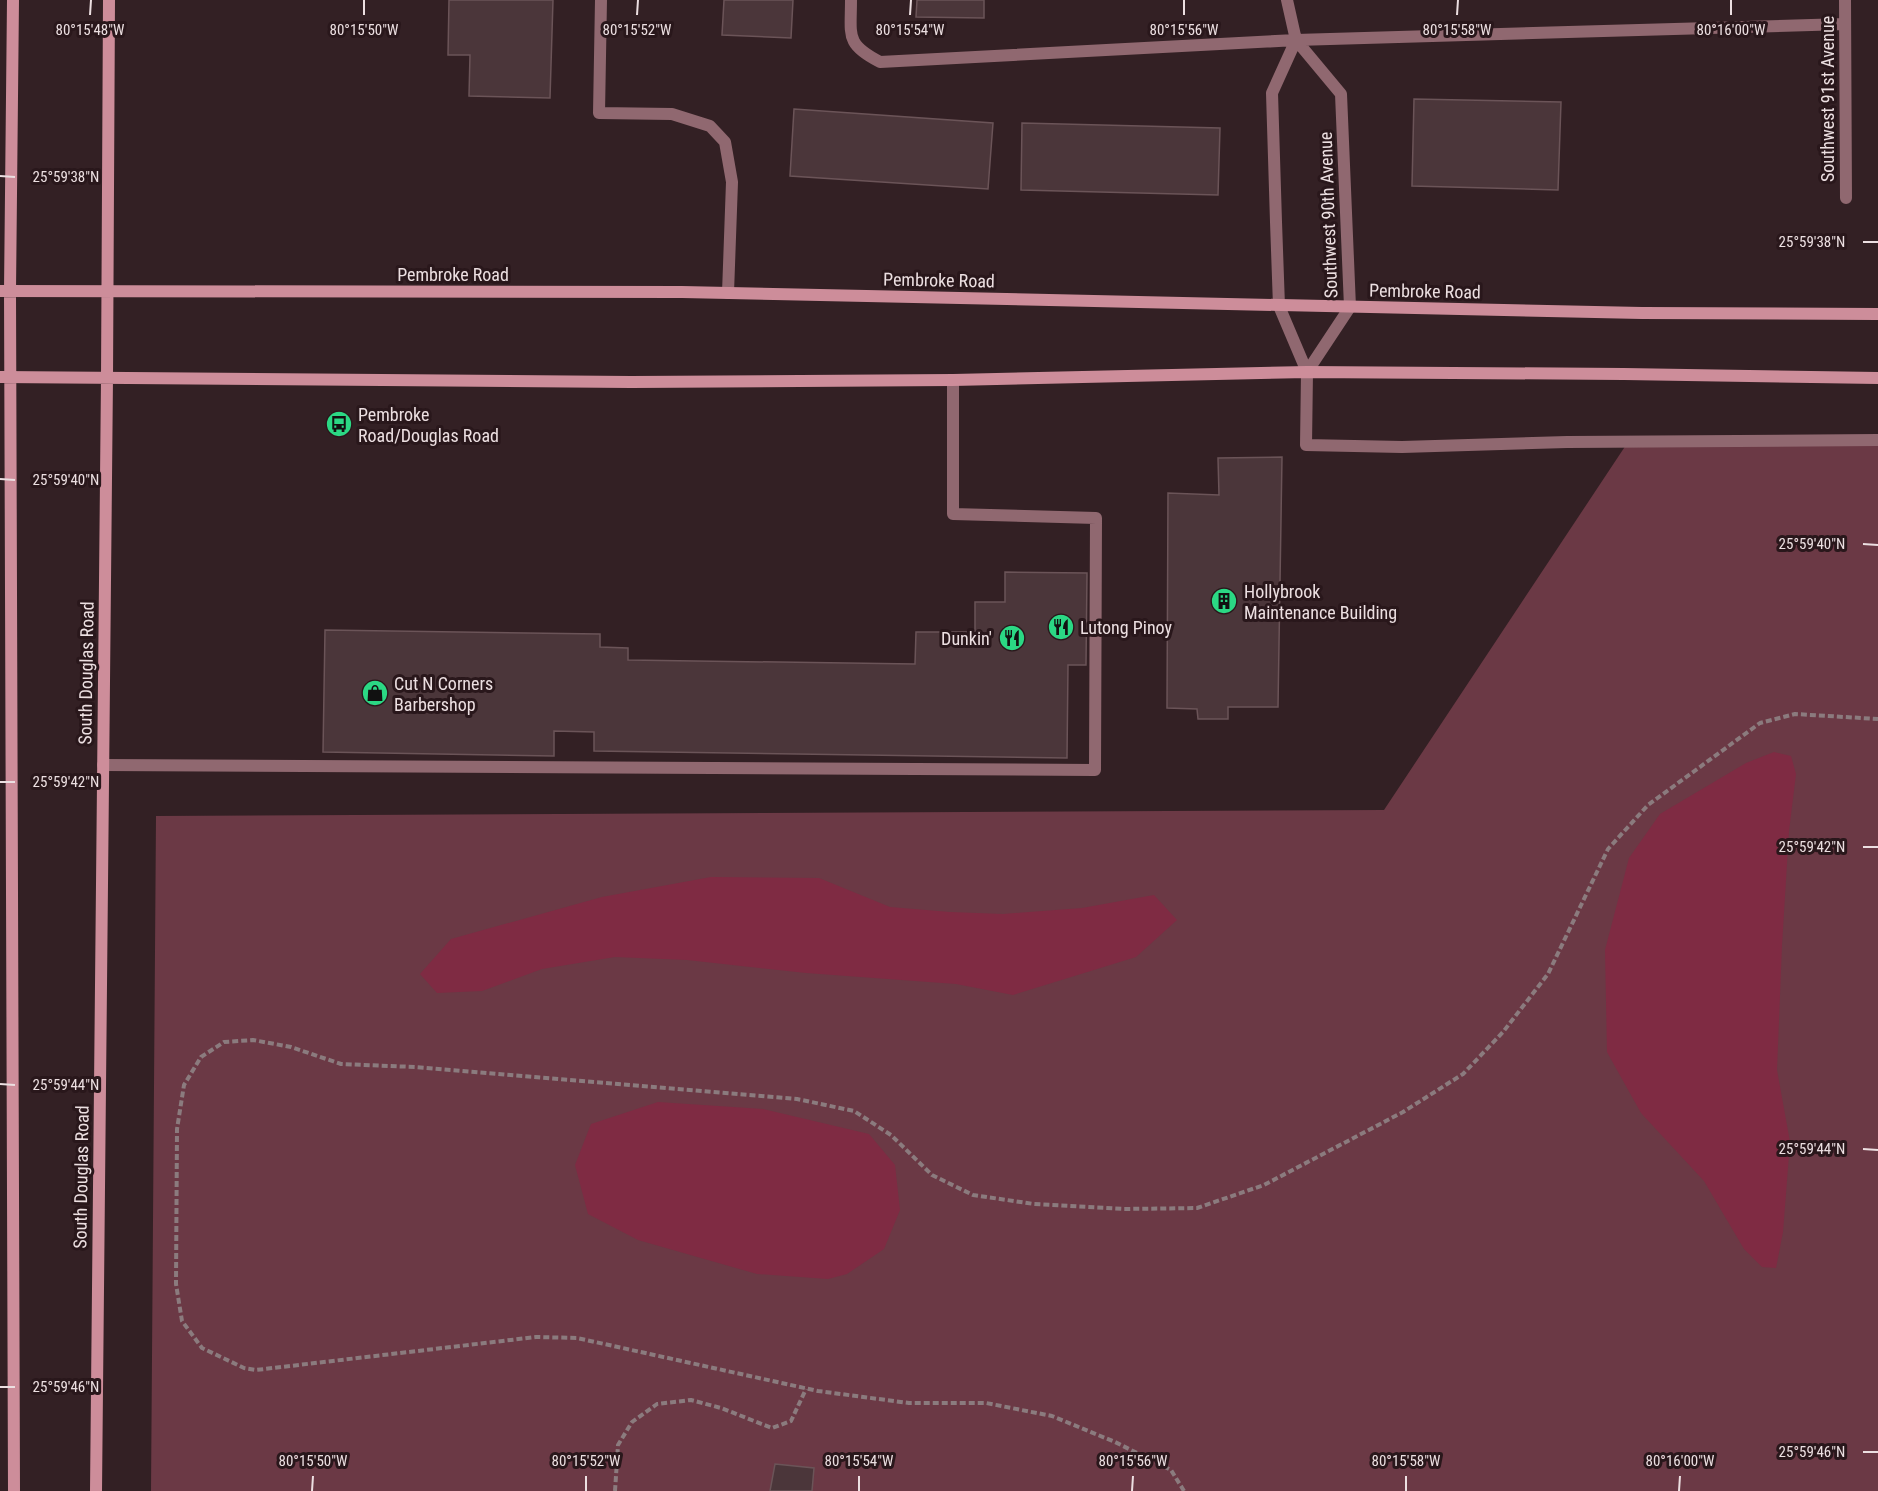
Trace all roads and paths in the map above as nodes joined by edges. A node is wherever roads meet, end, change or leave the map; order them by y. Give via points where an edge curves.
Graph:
1 (13, 0) edge
2 (109, 0) edge
3 (601, 0) edge
4 (851, 0) edge
5 (1287, 0) edge
6 (1845, 0) edge
7 (1845, 24) junction
8 (1296, 40) junction
9 (1846, 198) dead end
10 (108, 290) junction
11 (5, 291) edge
12 (728, 293) junction
13 (1279, 306) junction
14 (1350, 307) junction
15 (1878, 314) edge
16 (1306, 372) junction
17 (5, 377) edge
18 (107, 378) junction
19 (1878, 378) edge
20 (953, 380) junction
21 (1878, 440) edge
22 (1878, 719) edge
23 (103, 765) junction
24 (806, 1389) junction
25 (14, 1491) edge
26 (96, 1491) edge
27 (615, 1491) edge
28 (1184, 1491) edge

1 - 11 main road
2 - 10 main road, South Douglas Road
3 - 12 street via 599,113 672,114 710,126 725,142 732,182
4 - 8 street via 851,37 862,52 880,62
5 - 8 street, Southwest 90th Avenue
6 - 7 street, Southwest 91st Avenue
7 - 8 street
7 - 9 street, Southwest 91st Avenue
8 - 13 street via 1272,93
8 - 14 street, Southwest 90th Avenue via 1341,94
10 - 11 main road, Pembroke Road
10 - 12 main road, Pembroke Road
10 - 18 main road, South Douglas Road
11 - 17 main road
12 - 13 main road, Pembroke Road
13 - 14 main road, Pembroke Road
13 - 16 street
14 - 15 main road, Pembroke Road
14 - 16 street, Southwest 90th Avenue
16 - 19 main road
16 - 20 main road
16 - 21 street via 1306,445
17 - 18 main road
17 - 25 main road
18 - 20 main road
18 - 23 main road, South Douglas Road
20 - 23 street via 953,514 1096,518 1095,770
22 - 24 path via 1795,714 1760,723 1648,805 1608,849 1548,975 1463,1074 1403,1112 1264,1185 1197,1208 1034,1204 973,1195 932,1175 891,1135 854,1111 797,1099 341,1064 291,1047 253,1040 224,1042 201,1056 184,1085 177,1129 176,1284 182,1321 202,1348 256,1370 555,1336
23 - 26 main road, South Douglas Road
24 - 27 path via 790,1421 772,1428 691,1400 657,1404 633,1422 618,1445
24 - 28 path via 909,1403 986,1403 1052,1416 1171,1470

